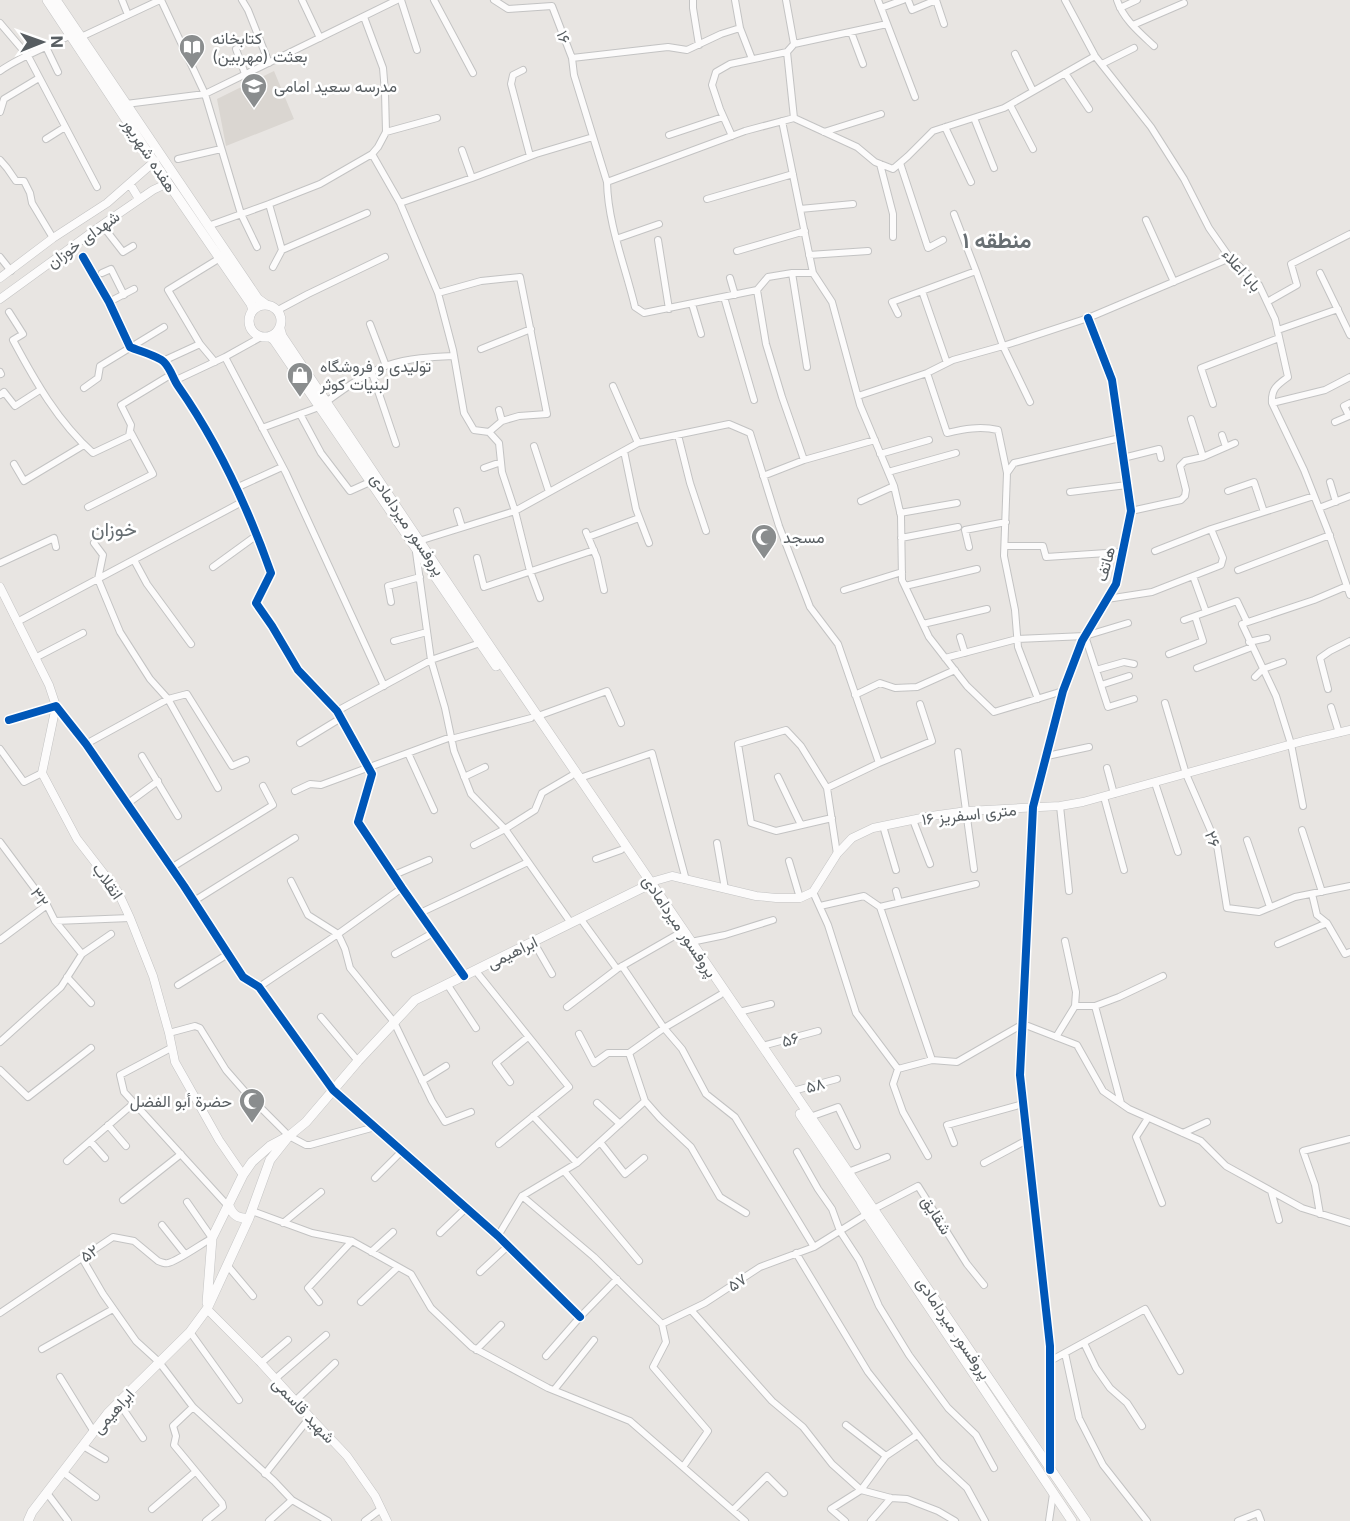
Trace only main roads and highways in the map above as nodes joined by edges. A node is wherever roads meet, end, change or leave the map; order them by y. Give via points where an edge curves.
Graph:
1 (47, 0) edge
2 (56, 0) edge
3 (265, 304) junction
4 (252, 310) junction
5 (280, 328) junction
6 (265, 337) junction
7 (323, 404) junction
8 (418, 545) junction
9 (575, 777) junction
10 (648, 884) junction
11 (289, 1137) junction
12 (229, 1206) junction
13 (870, 1211) junction
14 (250, 1214) junction
15 (207, 1309) junction
16 (28, 1521) edge
17 (1072, 1521) edge
18 (1086, 1521) edge

1 - 4 main road, هفده شهریور via 251,303
2 - 3 main road, هفده شهریور
3 - 4 main road
3 - 5 main road via 278,310 282,318
4 - 6 main road via 249,326
5 - 6 main road
5 - 7 main road, پروفسور میردامادی
6 - 7 main road, پروفسور میردامادی via 274,340
7 - 8 main road, پروفسور میردامادی
7 - 8 main road, پروفسور میردامادی via 370,482
8 - 9 main road, پروفسور میردامادی
9 - 10 main road, پروفسور میردامادی
9 - 10 main road, پروفسور میردامادی via 621,850
10 - 11 main road, ابراهیمی via 415,999
10 - 13 main road, پروفسور میردامادی via 678,934
10 - 13 main road, پروفسور میردامادی via 848,1172
11 - 12 main road via 252,1161
11 - 14 main road, ابراهیمی via 268,1164
12 - 14 main road via 239,1218
12 - 15 main road via 212,1238
13 - 17 main road, پروفسور میردامادی
13 - 18 main road, پروفسور میردامادی
14 - 15 main road, ابراهیمی
15 - 16 main road, ابراهیمی via 190,1332 108,1413

